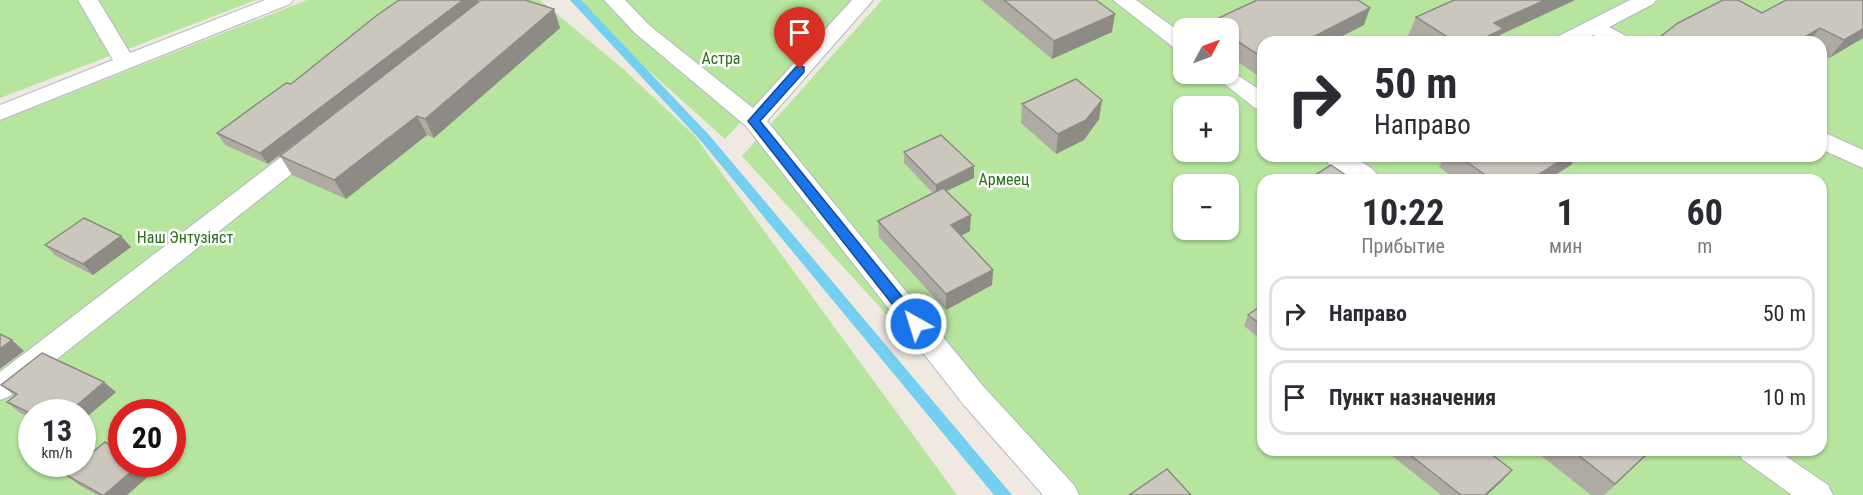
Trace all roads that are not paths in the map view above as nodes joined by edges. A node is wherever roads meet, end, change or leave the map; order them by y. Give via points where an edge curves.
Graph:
1 (88, 0) edge
2 (283, 0) edge
3 (614, 0) edge
4 (863, 0) edge
5 (1123, 0) edge
6 (1646, 0) edge
7 (1593, 27) junction
8 (1574, 36) edge
9 (1611, 36) edge
10 (1173, 37) edge
11 (125, 63) junction
12 (1237, 84) edge
13 (1257, 99) edge
14 (0, 113) edge
15 (754, 121) junction
16 (330, 132) edge
17 (1827, 143) edge
18 (1863, 160) edge
19 (1344, 162) edge
20 (1361, 174) edge
21 (0, 388) edge
22 (1762, 456) edge
23 (1063, 495) edge
24 (1817, 495) edge

1 - 11 lane
2 - 11 lane
3 - 15 lane via 642,29
4 - 15 lane
5 - 10 lane
6 - 7 lane
7 - 8 lane
7 - 9 lane
11 - 14 lane
12 - 13 lane
15 - 23 lane via 973,395
16 - 21 lane
17 - 18 lane
19 - 20 lane
22 - 24 lane

